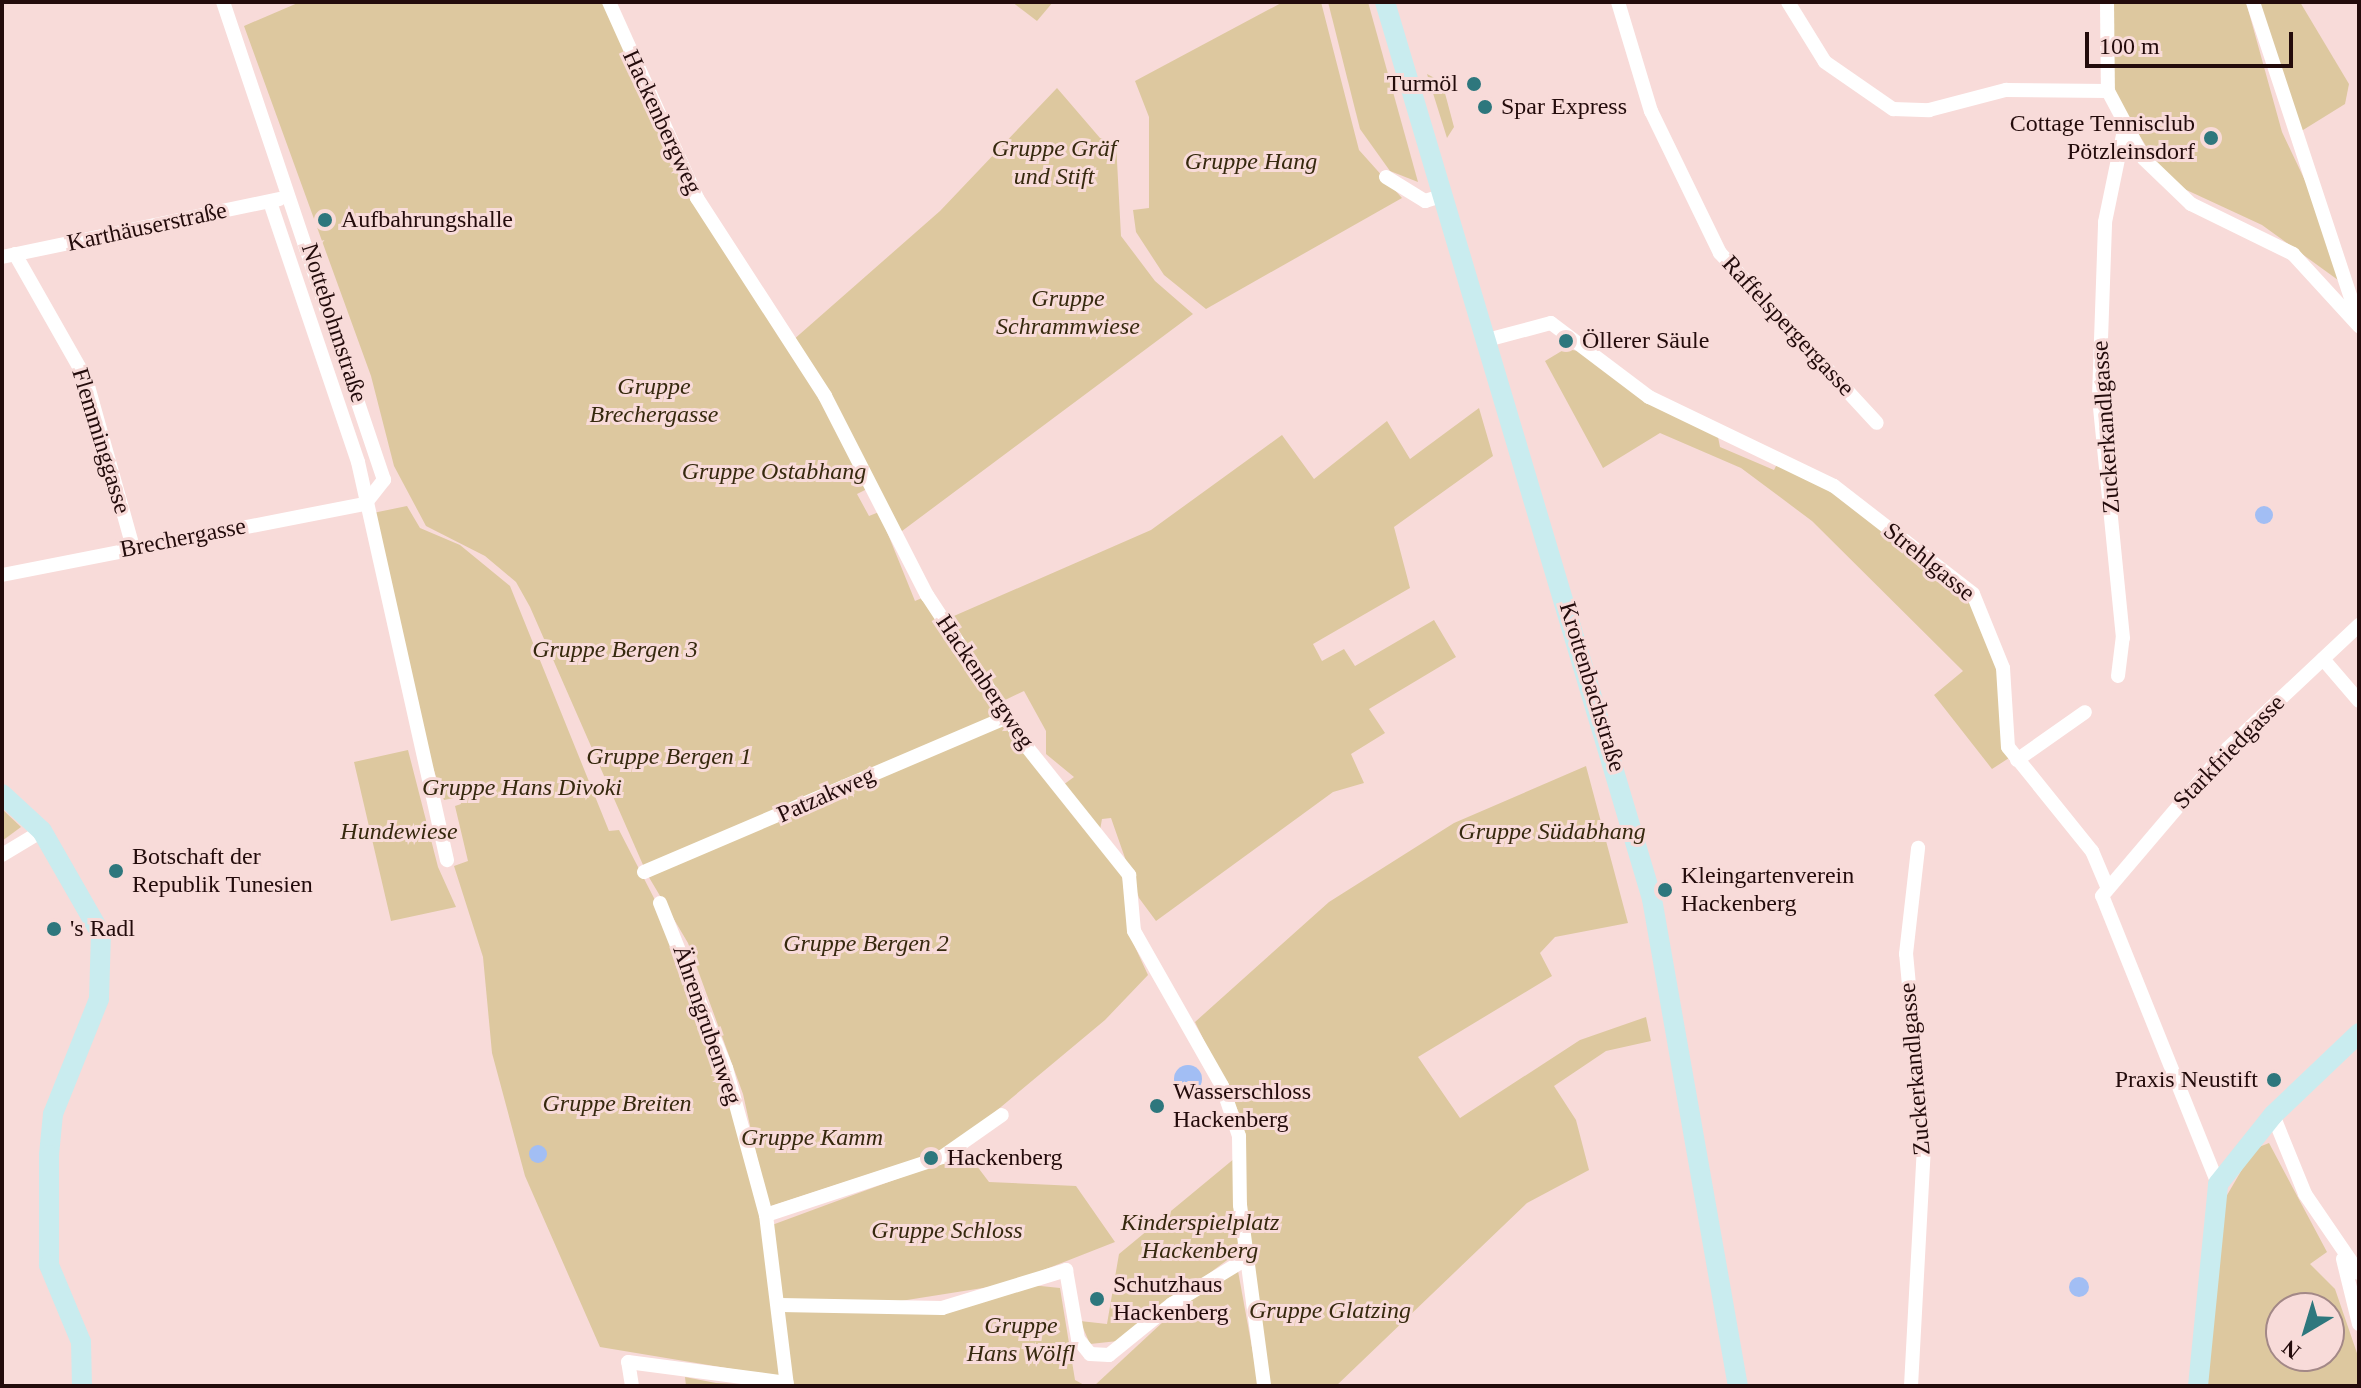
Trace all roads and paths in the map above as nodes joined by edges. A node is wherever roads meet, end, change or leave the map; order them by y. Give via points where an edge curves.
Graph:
1 (223, 2) edge
2 (609, 2) edge
3 (1385, 2) edge
4 (1618, 2) edge
5 (1788, 2) edge
6 (2107, 2) edge
7 (2253, 2) edge
8 (2108, 91) junction
9 (2124, 130) junction
10 (1386, 177) dead end
11 (291, 195) junction
12 (1445, 195) junction
13 (270, 202) junction
14 (8, 256) edge
15 (2359, 325) edge
16 (1487, 340) junction
17 (1877, 423) dead end
18 (365, 504) junction
19 (133, 547) junction
20 (2, 575) edge
21 (2359, 625) edge
22 (2323, 659) junction
23 (2118, 676) dead end
24 (2359, 701) edge
25 (2085, 712) dead end
26 (1007, 717) junction
27 (2017, 760) junction
28 (2, 794) edge
29 (42, 831) junction
30 (1918, 848) dead end
31 (2, 855) edge
32 (447, 860) dead end
33 (644, 872) dead end
34 (2107, 887) junction
35 (660, 903) dead end
36 (2359, 1033) edge
37 (1002, 1115) dead end
38 (2273, 1115) junction
39 (2218, 1184) junction
40 (766, 1215) junction
41 (2343, 1257) junction
42 (1246, 1259) junction
43 (2359, 1273) edge
44 (780, 1305) junction
45 (2359, 1324) edge
46 (787, 1385) edge
47 (82, 1386) edge
48 (632, 1386) edge
49 (1264, 1386) edge
50 (1738, 1386) edge
51 (1911, 1386) edge
52 (2198, 1386) edge

1 - 11 street, Nottebohmstraße
2 - 26 street, Hackenbergweg via 697,198 825,396 927,595
3 - 12 main road, Krottenbachstraße
4 - 17 street, Raffelspergergasse via 1651,111 1720,253
5 - 8 street via 1825,62 1893,109 1929,110 2006,90
6 - 8 street
7 - 15 street
8 - 9 street
9 - 15 street via 2179,195 2293,254
9 - 23 street, Zuckerkandlgasse via 2105,222 2099,352 2123,638
10 - 12 street via 1425,201
11 - 13 street, Karthäuserstraße
11 - 18 street, Nottebohmstraße via 384,480
12 - 16 main road, Krottenbachstraße
13 - 14 street, Karthäuserstraße
13 - 18 street, Nottebohmstraße via 332,375
14 - 19 street, Flemminggasse via 86,379
16 - 27 street, Strehlgasse via 1551,323 1649,397 1834,486 1973,594 1998,644 2008,747
16 - 50 main road, Krottenbachstraße via 1652,899
18 - 19 street, Brechergasse
18 - 32 street, Nottebohmstraße
19 - 20 street, Brechergasse
21 - 22 street, Starkfriedgasse
22 - 24 street
22 - 34 street, Starkfriedgasse via 2221,756
25 - 27 street
26 - 33 street, Patzakweg
26 - 42 street, Hackenbergweg via 1129,875 1134,931 1229,1103 1239,1136
27 - 34 street, Strehlgasse via 2075,826
28 - 29 main road
29 - 31 street
29 - 47 main road via 90,910 104,964 89,1032 53,1114 49,1155 49,1265 81,1342
30 - 51 street, Zuckerkandlgasse via 1906,954 1924,1144
34 - 39 street, Strehlgasse via 2102,909
35 - 40 street, Ährengrubenweg via 726,1068
36 - 38 main road
37 - 40 street via 942,1157
38 - 39 main road
38 - 41 street via 2305,1194
39 - 52 main road
40 - 44 street, Ährengrubenweg
41 - 43 street
41 - 45 street
42 - 44 street via 1172,1304 1109,1355 1090,1354 1078,1339 1066,1270 942,1308
42 - 49 street, Hackenbergweg
44 - 46 street, Ährengrubenweg
46 - 48 street via 628,1362

